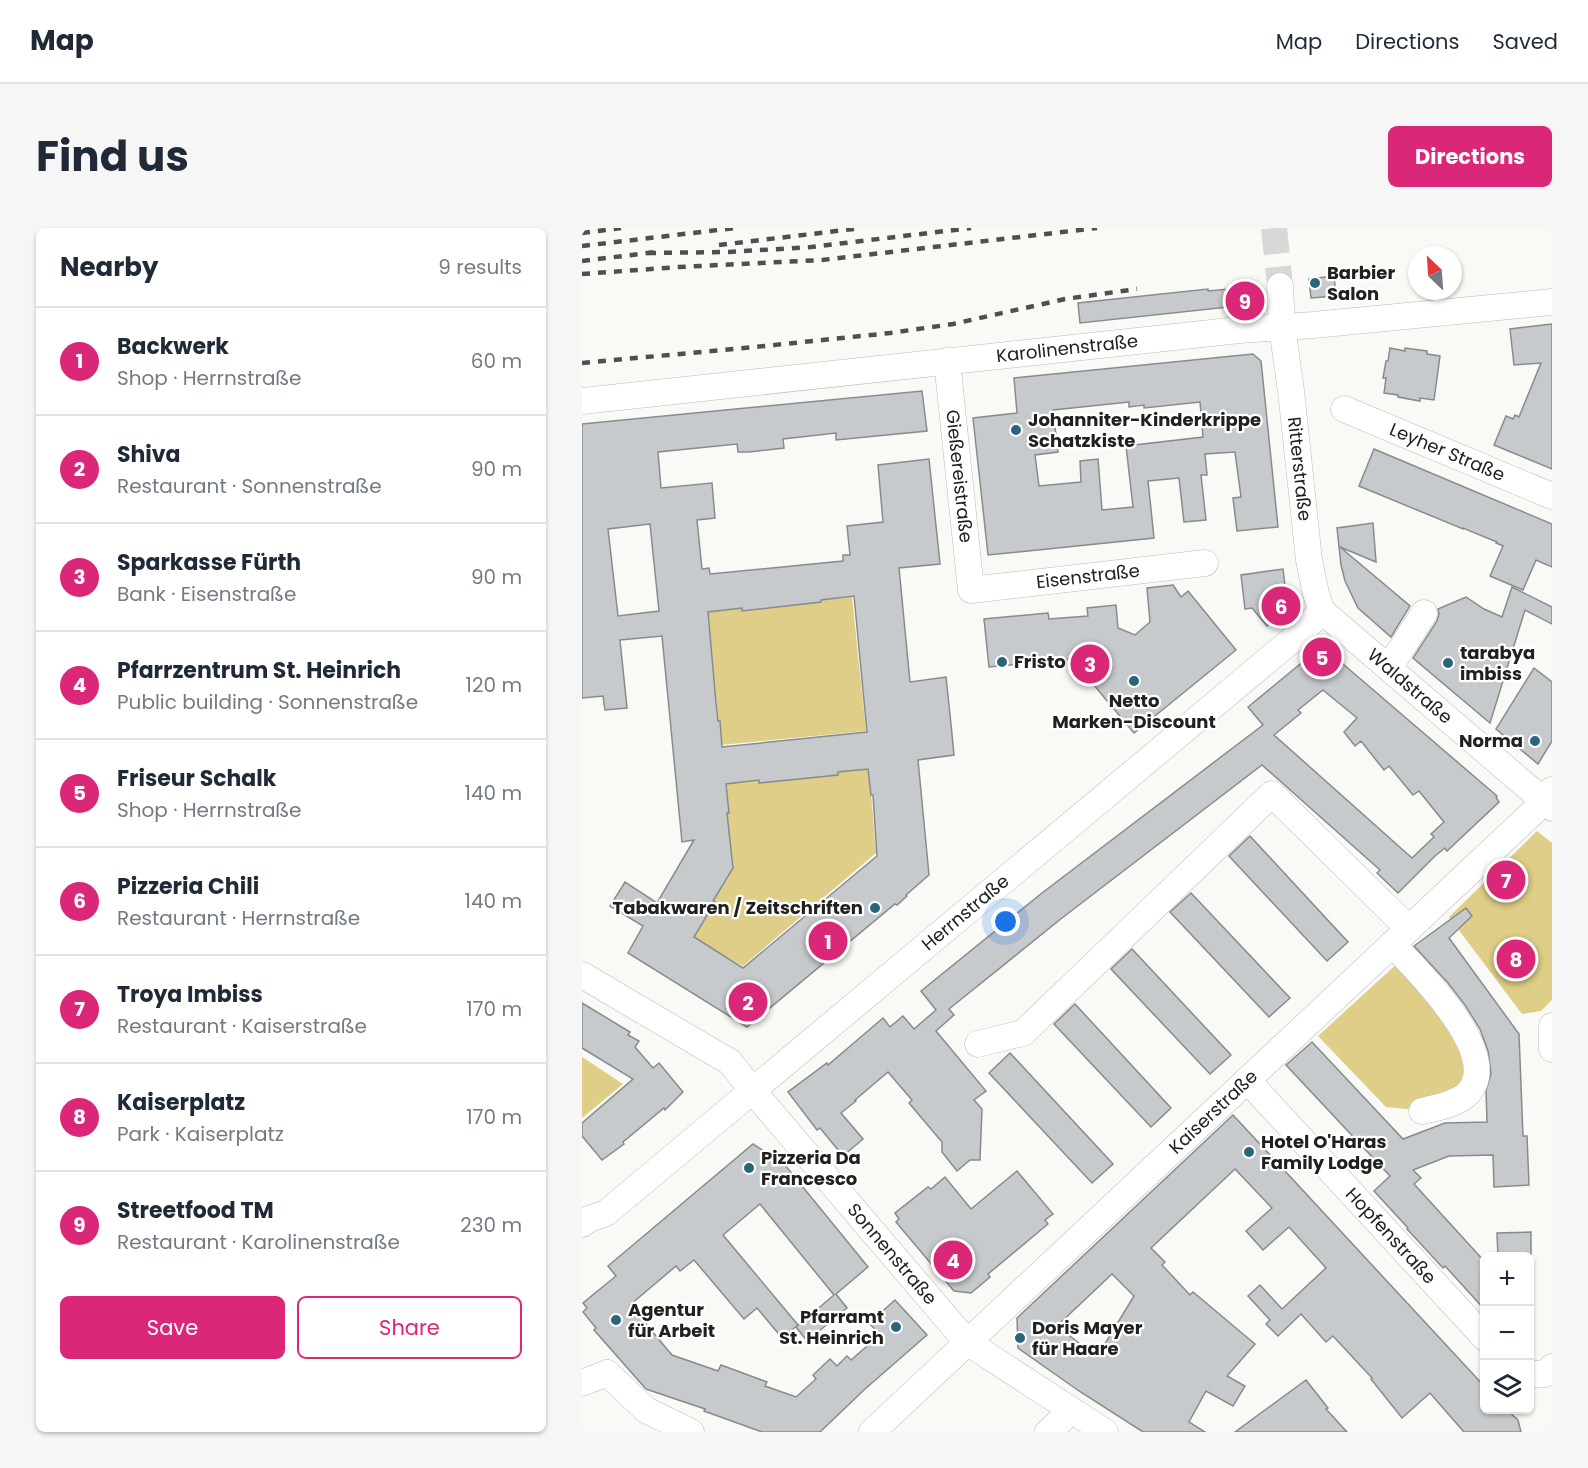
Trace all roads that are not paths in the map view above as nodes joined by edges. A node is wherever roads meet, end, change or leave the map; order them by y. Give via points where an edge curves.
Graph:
1 (1280, 286) tunnel mouth
2 (1552, 302) edge
3 (1282, 327) junction
4 (947, 361) junction
5 (582, 401) edge
6 (1344, 409) dead end
7 (1552, 496) edge
8 (1205, 563) dead end
9 (970, 590) joint
10 (1322, 611) junction
11 (1424, 613) dead end
12 (1389, 668) junction
13 (1549, 800) edge
14 (1400, 936) junction
15 (582, 975) edge
16 (978, 1044) dead end
17 (1247, 1080) junction
18 (752, 1090) junction
19 (1422, 1111) dead end
20 (606, 1213) junction
21 (582, 1224) edge
22 (582, 1243) edge
23 (1480, 1333) edge
24 (967, 1342) junction
25 (582, 1383) edge
26 (1071, 1411) junction
27 (691, 1432) edge
28 (872, 1432) edge
29 (1048, 1432) edge
30 (1105, 1432) edge

1 - 3 street, Ritterstraße
2 - 3 street, Karolinenstraße
3 - 4 street, Karolinenstraße
3 - 10 street, Ritterstraße via 1309,560
4 - 5 street, Karolinenstraße
4 - 9 street, Gießereistraße
6 - 7 street, Leyher Straße
8 - 9 street, Eisenstraße
10 - 12 street, Waldstraße
10 - 18 street, Herrnstraße
11 - 12 street
12 - 13 street, Waldstraße
13 - 14 street, Kaiserstraße
14 - 16 street via 1272,794 1023,1033
14 - 17 street, Kaiserstraße
14 - 19 street via 1464,1031 1475,1064 1475,1080 1468,1093 1451,1104
15 - 18 street, Sonnenstraße via 730,1062
17 - 23 street, Hopfenstraße
17 - 24 street, Kaiserstraße
18 - 20 street, Herrnstraße
18 - 24 street, Sonnenstraße
20 - 21 street, Herrnstraße
20 - 22 street, Herrnstraße via 598,1228
24 - 26 street, Sonnenstraße
24 - 28 street, Kaiserstraße
25 - 27 street via 607,1373 646,1410
26 - 29 street
26 - 30 street, Sonnenstraße

